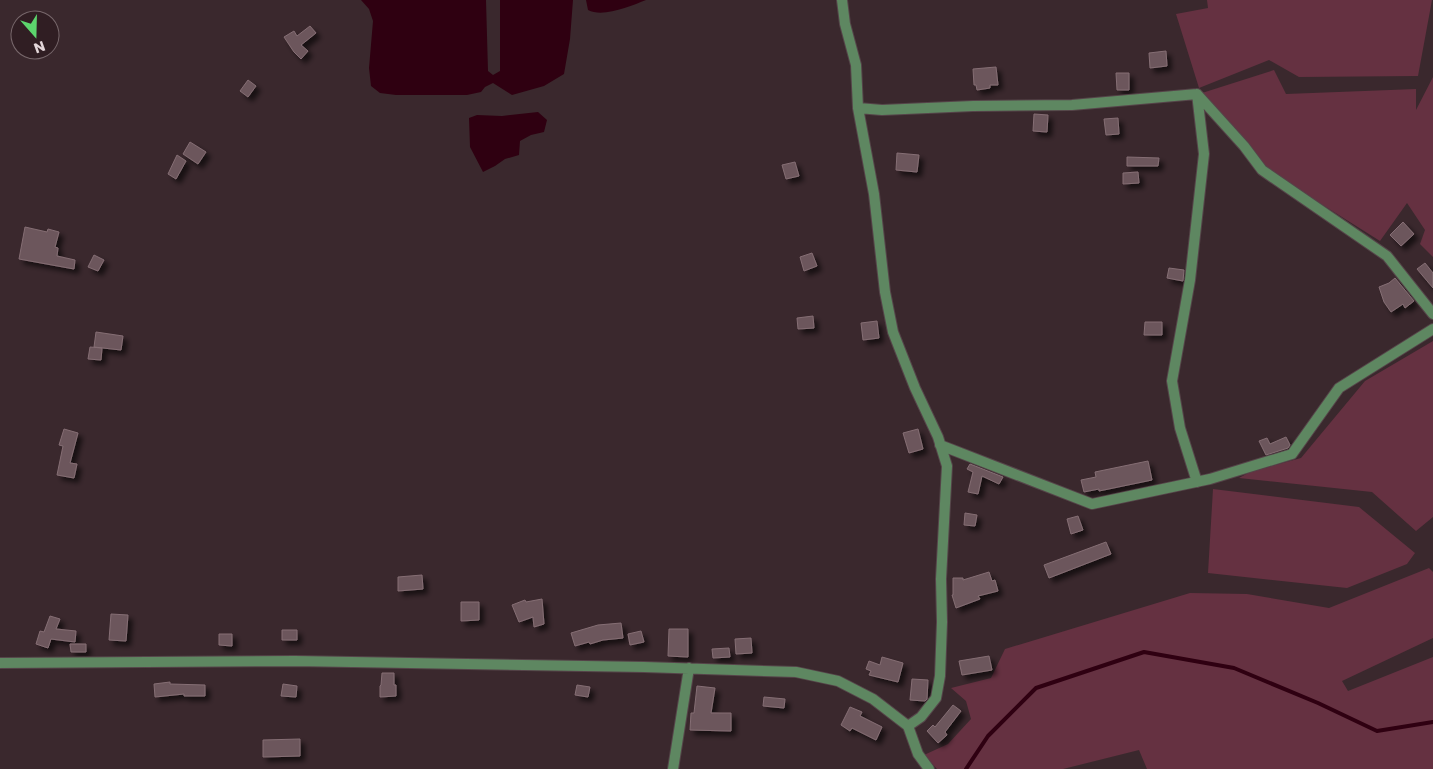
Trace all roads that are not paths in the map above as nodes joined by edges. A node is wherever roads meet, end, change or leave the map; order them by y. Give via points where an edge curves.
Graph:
1 (842, 0) edge
2 (1197, 94) junction
3 (858, 108) junction
4 (1433, 314) edge
5 (1433, 329) edge
6 (940, 445) junction
7 (1197, 482) junction
8 (0, 663) edge
9 (689, 668) junction
10 (908, 726) junction
11 (673, 769) edge
12 (928, 769) edge

1 - 3 street via 856,65
2 - 3 street via 1072,104
2 - 4 street via 1262,170 1387,256
2 - 7 street via 1204,154 1190,280 1172,380 1180,428
3 - 6 street via 874,194 893,332
5 - 7 street via 1339,388 1292,454
6 - 7 street via 1092,504
6 - 10 street via 947,466 940,676 936,698 921,717
8 - 9 street via 295,661
9 - 10 street via 796,672 838,681 873,699
9 - 11 street
10 - 12 street via 918,754

